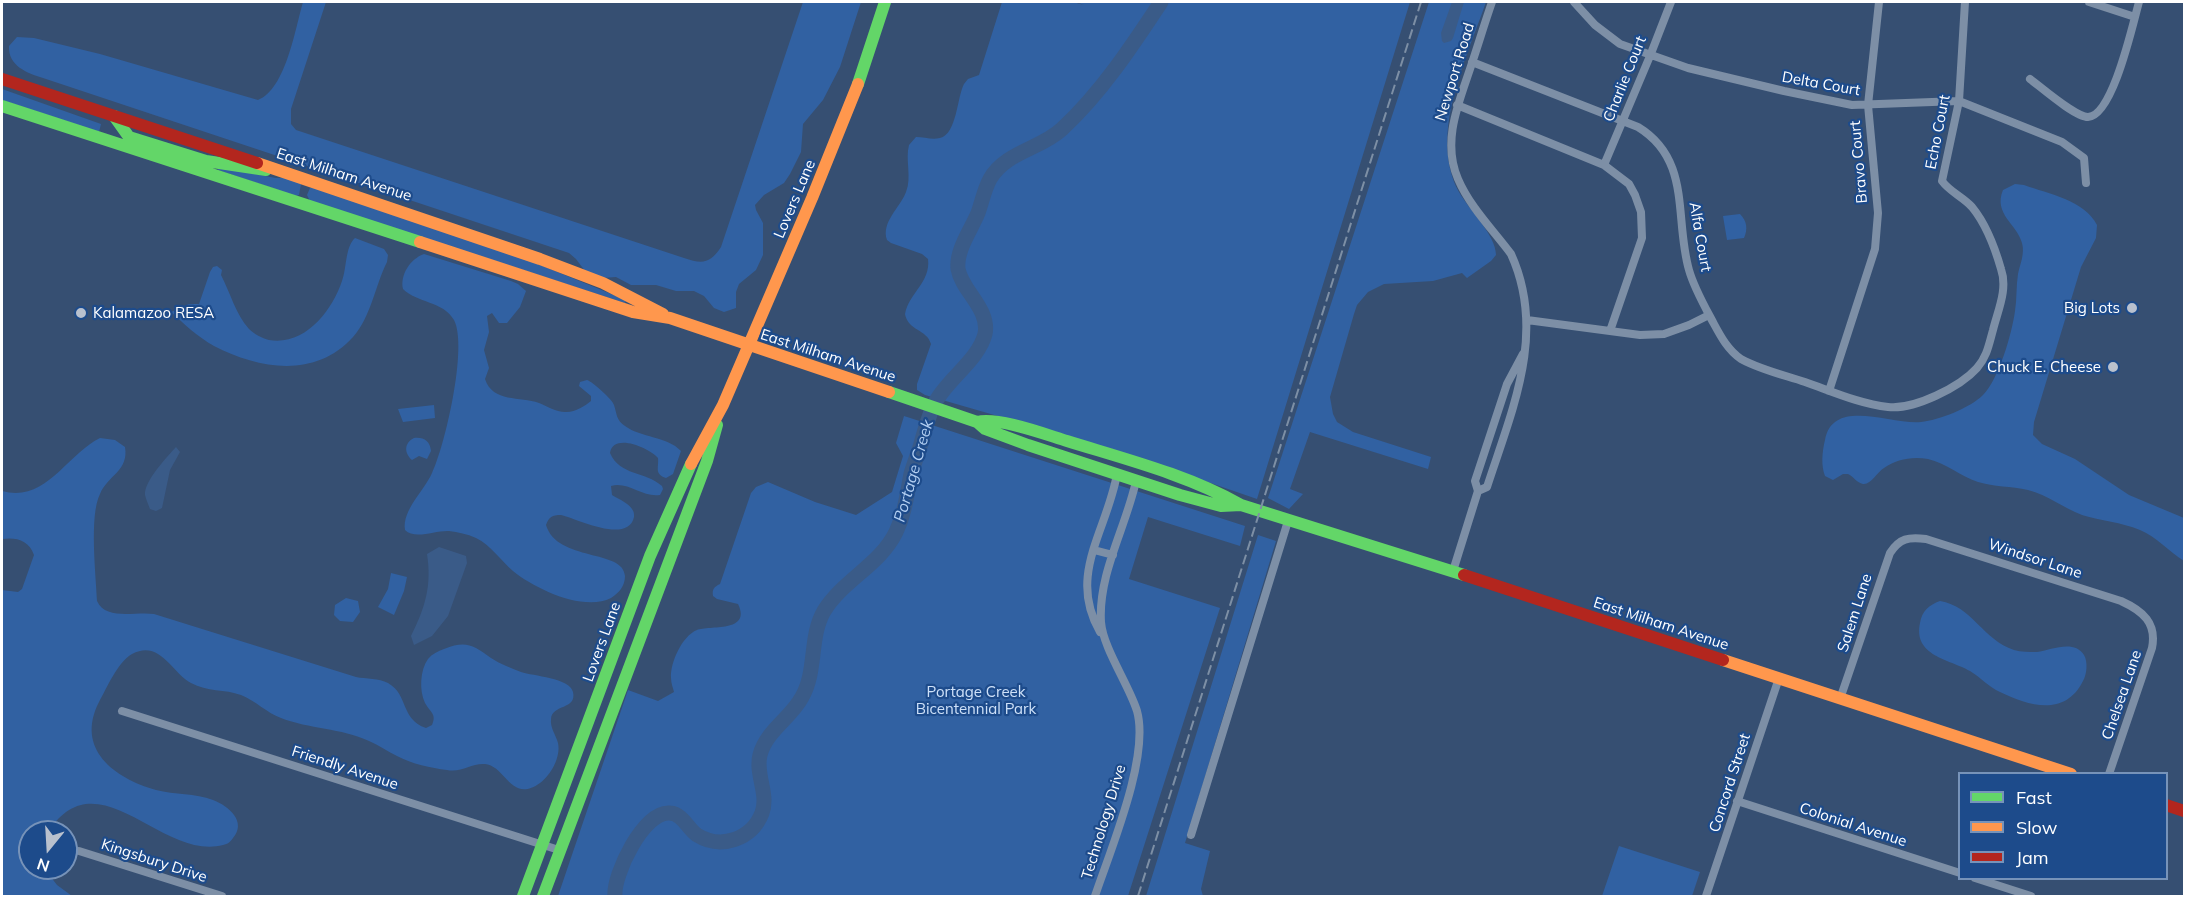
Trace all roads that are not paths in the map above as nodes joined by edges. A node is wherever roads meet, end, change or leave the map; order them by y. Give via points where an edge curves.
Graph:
1 (885, 2) edge
2 (1492, 2) edge
3 (1574, 2) edge
4 (1671, 2) edge
5 (1879, 2) edge
6 (1965, 2) edge
7 (2089, 2) edge
8 (2139, 2) edge
9 (2135, 17) junction
10 (1650, 56) junction
11 (1472, 62) junction
12 (2, 79) edge
13 (2030, 79) dead end
14 (1959, 101) junction
15 (1457, 105) junction
16 (1868, 105) junction
17 (2, 106) edge
18 (114, 116) junction
19 (1622, 122) junction
20 (127, 142) junction
21 (1604, 165) junction
22 (282, 171) junction
23 (2086, 183) dead end
24 (1709, 315) junction
25 (670, 318) junction
26 (1527, 320) junction
27 (1610, 331) junction
28 (749, 346) junction
29 (1526, 348) junction
30 (1828, 391) junction
31 (723, 405) junction
32 (976, 422) junction
33 (1117, 474) junction
34 (1136, 481) junction
35 (1478, 491) junction
36 (1241, 506) junction
37 (1288, 521) junction
38 (1902, 539) joint
39 (1094, 550) junction
40 (1113, 555) junction
41 (1453, 571) junction
42 (2151, 624) joint
43 (1110, 651) junction
44 (1779, 678) junction
45 (1840, 699) junction
46 (122, 711) dead end
47 (2065, 772) edge
48 (2110, 772) edge
49 (1737, 801) junction
50 (2168, 806) edge
51 (2184, 811) edge
52 (1191, 835) dead end
53 (542, 845) junction
54 (559, 850) junction
55 (79, 851) dead end
56 (1958, 873) edge
57 (1979, 880) edge
58 (222, 897) edge
59 (523, 897) edge
60 (543, 897) edge
61 (1095, 897) edge
62 (1706, 897) edge
63 (2031, 897) edge

1 - 28 street, Lovers Lane via 859,81
2 - 11 street, Newport Road
3 - 10 street, Delta Court via 1608,36
4 - 10 street, Charlie Court
5 - 16 street, Bravo Court
6 - 14 street, Echo Court
7 - 9 street
8 - 9 street
9 - 13 street via 2107,103 2094,116 2073,111
10 - 16 street, Delta Court via 1784,91
10 - 19 street, Charlie Court
11 - 15 street, Newport Road
11 - 19 street, Alfa Court
12 - 18 street, East Milham Avenue
14 - 16 street, Delta Court
14 - 23 street, Delta Court via 2075,150 2084,158
14 - 30 street, Echo Court via 1942,181 1971,206 1980,220 2004,282 1986,354 1977,368 1960,381 1913,405 1888,407
15 - 21 street
15 - 26 street, Newport Road via 1451,131 1457,177 1511,254 1522,282
16 - 30 street, Bravo Court via 1877,232 1870,269
17 - 20 street, East Milham Avenue
18 - 20 street
18 - 22 street, East Milham Avenue
19 - 21 street, Charlie Court
19 - 24 street, Alfa Court via 1638,127 1658,142 1672,165 1689,270
20 - 22 street via 206,161
20 - 25 street, East Milham Avenue via 633,312
21 - 27 street via 1629,184 1642,225 1642,238
22 - 25 street, East Milham Avenue via 498,243 645,303
24 - 27 street via 1664,334
24 - 30 street, Alfa Court via 1726,346 1740,358
25 - 28 street, East Milham Avenue
26 - 27 street
26 - 29 street, Newport Road
28 - 31 street, Lovers Lane
28 - 32 street, East Milham Avenue
29 - 35 street, Newport Road via 1507,384 1475,481
29 - 35 street, Newport Road via 1520,385 1487,487
31 - 53 street, Lovers Lane via 696,452 650,556
31 - 54 street, Lovers Lane via 707,461
32 - 33 street, East Milham Avenue via 1028,445
32 - 36 street, East Milham Avenue via 986,420 1030,430 1141,464 1218,492
33 - 34 street, East Milham Avenue
33 - 39 street
34 - 36 street, East Milham Avenue via 1221,506
34 - 40 street, Technology Drive
35 - 41 street, Newport Road
36 - 37 street, East Milham Avenue
37 - 41 street, East Milham Avenue
37 - 52 street
38 - 42 street, Windsor Lane via 1926,539 2121,601 2142,612
38 - 45 street, Salem Lane via 1886,563
39 - 40 street
39 - 43 street via 1086,595 1091,618
40 - 43 street, Technology Drive via 1101,603 1101,625
41 - 44 street, East Milham Avenue
42 - 48 street, Chelsea Lane via 2152,648
43 - 61 street, Technology Drive via 1137,711 1139,752
44 - 45 street, East Milham Avenue
44 - 49 street, Concord Street
45 - 47 street, East Milham Avenue
46 - 53 street, Friendly Avenue
49 - 56 street, Colonial Avenue
49 - 62 street, Concord Street
50 - 51 street
53 - 54 street, Friendly Avenue
53 - 59 street, Lovers Lane
54 - 60 street, Lovers Lane
55 - 58 street, Kingsbury Drive
57 - 63 street

